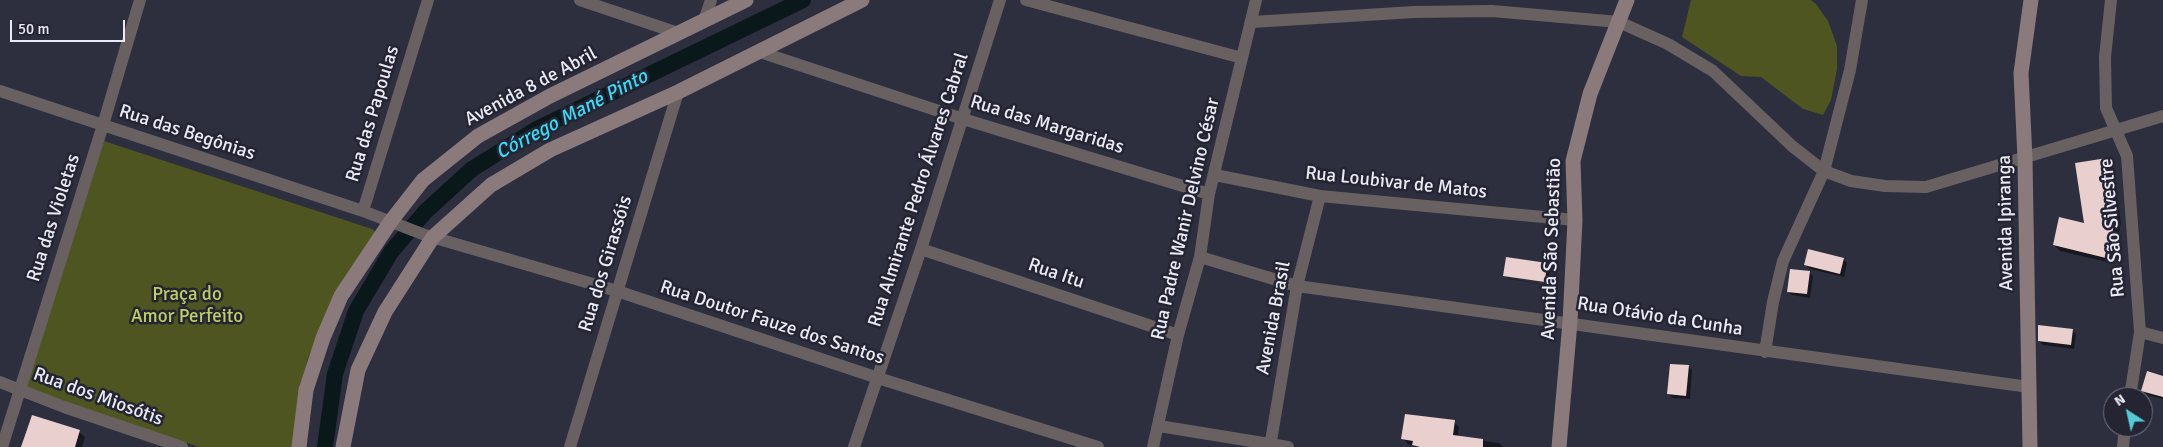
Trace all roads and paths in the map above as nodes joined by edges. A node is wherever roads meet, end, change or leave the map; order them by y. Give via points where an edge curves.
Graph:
1 (140, 0) edge
2 (428, 0) edge
3 (580, 0) edge
4 (711, 0) edge
5 (746, 0) edge
6 (862, 0) edge
7 (1000, 0) edge
8 (1026, 0) edge
9 (1256, 0) edge
10 (1627, 0) edge
11 (1862, 0) edge
12 (2031, 0) edge
13 (2111, 0) edge
14 (1415, 6) edge
15 (704, 21) junction
16 (1252, 22) junction
17 (1619, 22) junction
18 (678, 33) junction
19 (760, 52) junction
20 (1242, 58) junction
21 (0, 91) edge
22 (678, 92) junction
23 (2163, 116) edge
24 (963, 119) junction
25 (104, 125) junction
26 (2116, 131) junction
27 (2025, 159) junction
28 (1824, 171) junction
29 (1215, 175) junction
30 (1208, 194) junction
31 (1320, 196) junction
32 (363, 211) junction
33 (1575, 220) junction
34 (396, 223) junction
35 (429, 236) junction
36 (921, 249) junction
37 (1200, 257) junction
38 (1297, 286) junction
39 (617, 291) junction
40 (1570, 322) junction
41 (2140, 332) junction
42 (1178, 335) junction
43 (2163, 338) edge
44 (1764, 352) junction
45 (878, 378) junction
46 (0, 382) edge
47 (2029, 387) junction
48 (2132, 387) edge
49 (20, 389) junction
50 (1159, 426) junction
51 (1270, 445) edge
52 (2, 447) edge
53 (182, 447) edge
54 (299, 447) edge
55 (343, 447) edge
56 (570, 447) edge
57 (854, 447) edge
58 (1098, 447) edge
59 (1153, 447) edge
60 (1288, 447) edge
61 (1559, 447) edge
62 (2030, 447) edge

1 - 25 street, Rua das Violetas
2 - 32 street, Rua das Papoulas
3 - 18 street
4 - 15 street
5 - 15 main road, Avenida 8 de Abril
6 - 19 main road
7 - 24 street, Rua Almirante Pedro Álvares Cabral
8 - 20 street
9 - 16 street, Rua Padre Wanir Delvino César
10 - 17 main road, Avenida São Sebastião
11 - 28 street via 1850,70
12 - 27 main road, Avenida Ipiranga via 2021,73
13 - 26 street, Rua São Silvestre via 2104,75 2106,108
14 - 16 street
14 - 17 street
15 - 18 main road, Avenida 8 de Abril
16 - 20 street, Rua Padre Wanir Delvino César
17 - 28 street via 1668,44 1713,71 1792,146
17 - 33 main road, Avenida São Sebastião via 1590,94 1573,161
18 - 34 main road, Avenida 8 de Abril via 550,96 478,136 423,180
19 - 22 main road
19 - 24 street, Rua das Margaridas
20 - 29 street, Rua Padre Wanir Delvino César
21 - 25 street, Rua das Begônias
22 - 35 main road via 542,155 491,185
22 - 39 street, Rua dos Girassóis
23 - 26 street
24 - 30 street, Rua das Margaridas
24 - 36 street, Rua Almirante Pedro Álvares Cabral
25 - 32 street, Rua das Begônias
25 - 49 street, Rua das Violetas
26 - 27 street
26 - 41 street, Rua São Silvestre via 2127,156
27 - 28 street via 1926,187 1851,181
27 - 47 main road, Avenida Ipiranga
28 - 44 street via 1783,261
29 - 30 street, Rua Padre Wanir Delvino César
29 - 31 street, Rua Loubivar de Matos
30 - 37 street, Rua Padre Wanir Delvino César
31 - 33 street, Rua Loubivar de Matos
31 - 38 street, Avenida Brasil
32 - 34 street, Rua das Papoulas
33 - 40 main road, Avenida São Sebastião
34 - 35 street, Rua das Papoulas
34 - 54 main road, Avenida 8 de Abril via 341,296 306,390
35 - 39 street, Rua Doutor Fauze dos Santos
35 - 55 main road via 385,312 358,370
36 - 42 street, Rua Itu
36 - 45 street, Rua Almirante Pedro Álvares Cabral
37 - 38 street, Rua Otávio da Cunha
37 - 42 street, Rua Padre Wanir Delvino César
38 - 40 street, Rua Otávio da Cunha
38 - 51 street, Avenida Brasil
39 - 45 street, Rua Doutor Fauze dos Santos
39 - 56 street, Rua dos Girassóis
40 - 44 street, Rua Otávio da Cunha
40 - 61 main road, Avenida São Sebastião
41 - 43 street
41 - 48 street, Rua São Silvestre
42 - 50 street, Rua Padre Wanir Delvino César
44 - 47 street, Rua Otávio da Cunha
45 - 57 street, Rua Almirante Pedro Álvares Cabral
45 - 58 street, Rua Doutor Fauze dos Santos
46 - 49 street, Rua dos Miosótis
47 - 62 main road, Avenida Ipiranga
49 - 52 street, Rua das Violetas
49 - 53 street, Rua dos Miosótis
50 - 51 street
50 - 59 street, Rua Padre Wanir Delvino César
51 - 60 street

